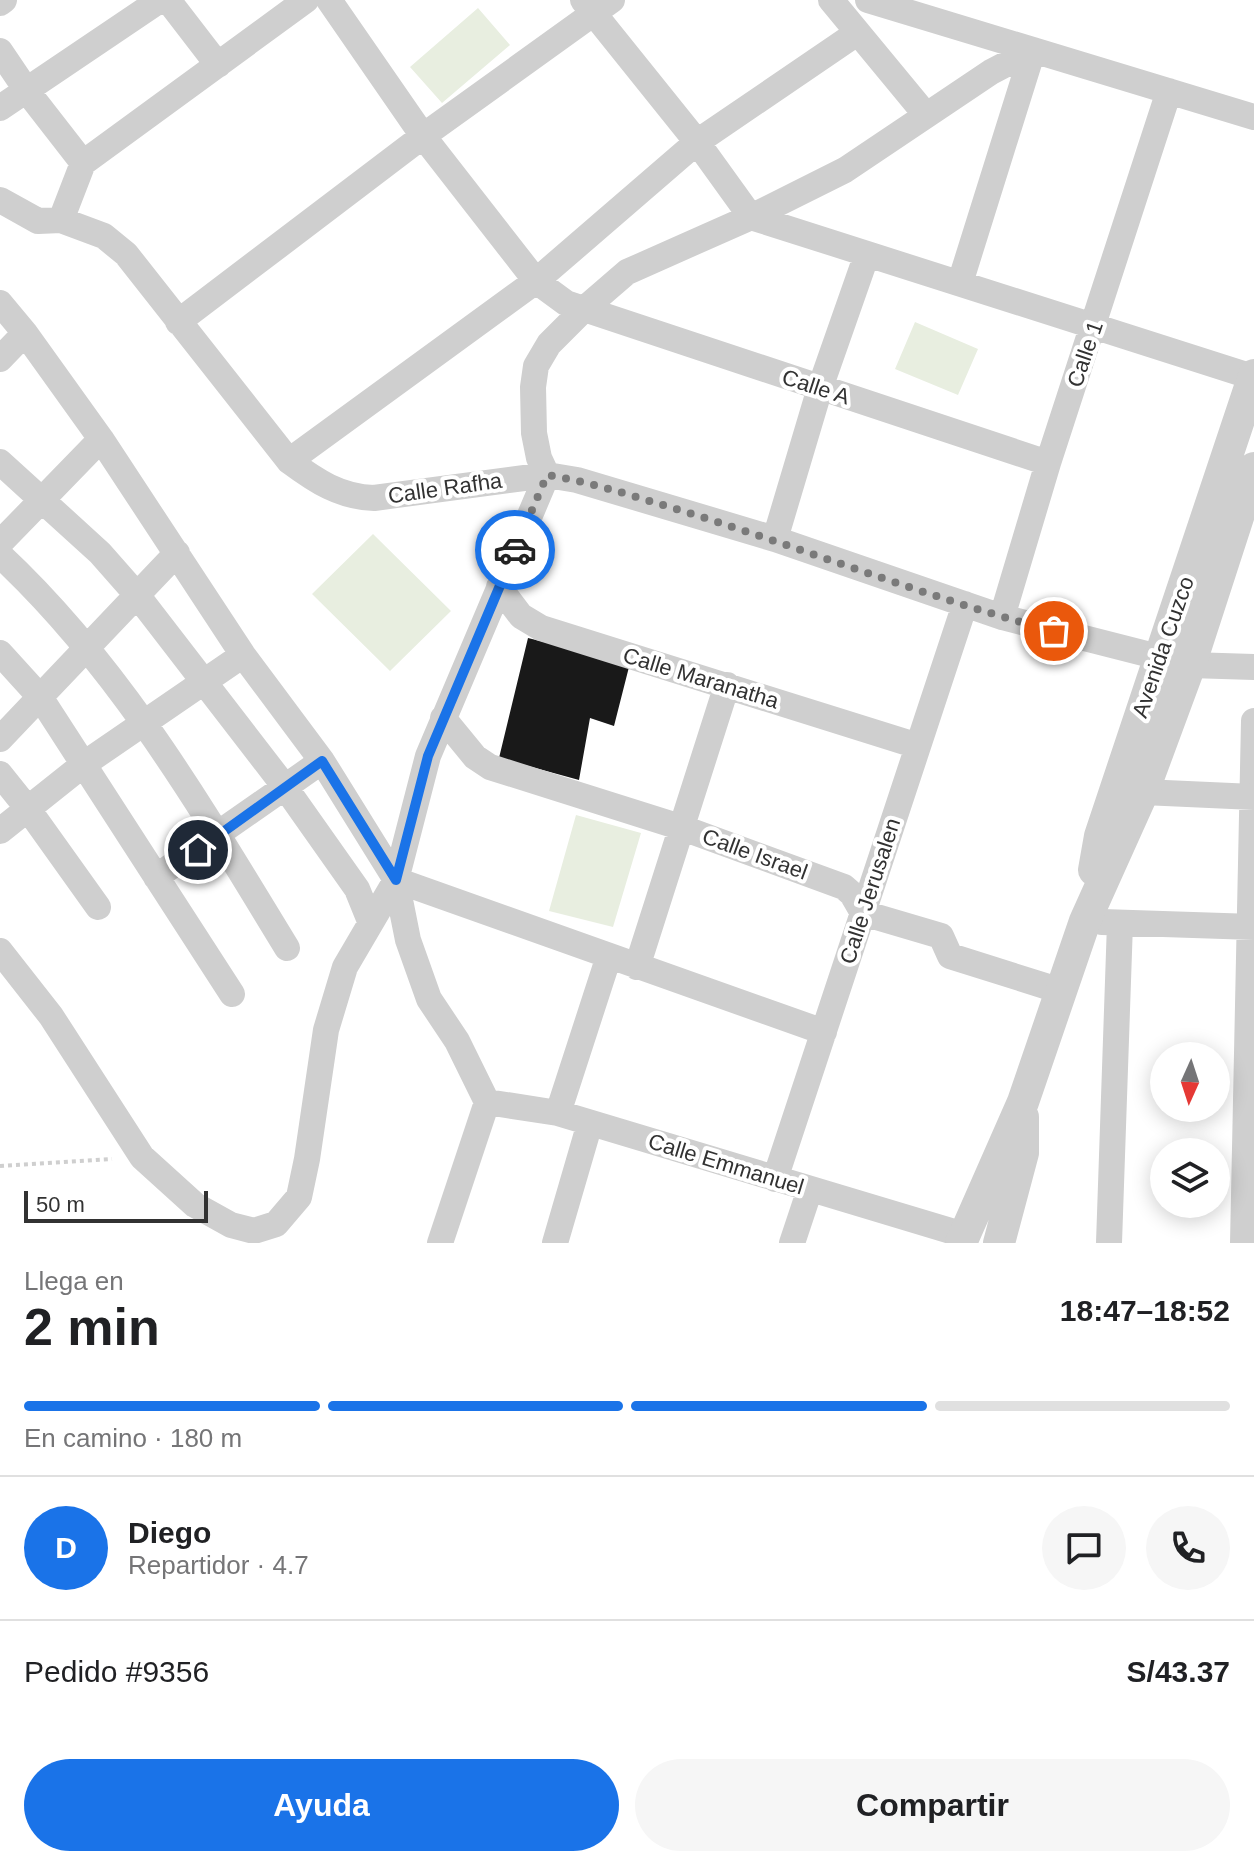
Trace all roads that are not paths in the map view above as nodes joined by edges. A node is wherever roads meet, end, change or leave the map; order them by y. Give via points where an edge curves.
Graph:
1 (160, 0) edge
2 (168, 0) edge
3 (306, 0) edge
4 (329, 0) edge
5 (831, 0) edge
6 (868, 0) edge
7 (596, 5) edge
8 (857, 33) junction
9 (1033, 50) junction
10 (0, 51) edge
11 (218, 65) junction
12 (27, 91) junction
13 (1169, 91) junction
14 (0, 108) edge
15 (926, 115) junction
16 (1254, 117) edge
17 (423, 136) junction
18 (697, 142) junction
19 (83, 163) junction
20 (0, 201) edge
21 (751, 217) junction
22 (61, 220) junction
23 (867, 254) junction
24 (536, 281) junction
25 (960, 283) junction
26 (0, 303) edge
27 (583, 310) junction
28 (178, 322) junction
29 (1095, 326) junction
30 (25, 333) junction
31 (0, 359) edge
32 (1254, 376) edge
33 (820, 388) junction
34 (101, 439) junction
35 (289, 461) junction
36 (0, 462) edge
37 (1048, 463) junction
38 (1254, 468) edge
39 (547, 475) junction
40 (41, 500) junction
41 (1246, 513) edge
42 (775, 539) junction
43 (0, 543) edge
44 (177, 553) junction
45 (0, 555) edge
46 (499, 587) junction
47 (137, 595) junction
48 (965, 604) junction
49 (1002, 617) junction
50 (87, 647) junction
51 (0, 653) edge
52 (243, 655) junction
53 (1175, 662) junction
54 (1254, 667) edge
55 (205, 682) junction
56 (727, 685) junction
57 (40, 697) junction
58 (443, 718) junction
59 (1254, 721) edge
60 (144, 723) junction
61 (0, 739) edge
62 (918, 746) junction
63 (322, 761) junction
64 (84, 764) junction
65 (0, 774) edge
66 (285, 787) junction
67 (1143, 792) junction
68 (1254, 797) edge
69 (28, 809) junction
70 (680, 827) junction
71 (0, 831) edge
72 (218, 836) junction
73 (156, 877) junction
74 (396, 880) junction
75 (98, 907) dead end
76 (863, 913) junction
77 (370, 921) junction
78 (1085, 921) junction
79 (1120, 923) junction
80 (1252, 927) edge
81 (287, 948) dead end
82 (0, 951) edge
83 (609, 956) junction
84 (637, 967) junction
85 (1061, 991) junction
86 (232, 994) dead end
87 (824, 1032) junction
88 (487, 1102) junction
89 (1023, 1102) junction
90 (558, 1113) junction
91 (590, 1123) junction
92 (775, 1179) junction
93 (810, 1189) junction
94 (230, 1234) edge
95 (962, 1239) edge
96 (440, 1243) edge
97 (555, 1243) edge
98 (792, 1243) edge
99 (999, 1243) edge
100 (1109, 1243) edge
101 (1243, 1243) edge

1 - 12 street
2 - 11 street
3 - 11 street
4 - 17 street, Calle A
5 - 8 street
6 - 9 street
7 - 17 street
7 - 18 street
8 - 15 street
8 - 18 street
9 - 13 street
9 - 15 street
9 - 25 street
10 - 12 street
11 - 19 street
12 - 14 street
12 - 19 street
13 - 16 street
13 - 29 street, Calle 1
15 - 21 street via 845,170
17 - 24 street, Calle A
17 - 28 street
18 - 21 street
18 - 24 street
19 - 22 street
20 - 22 street, Calle Rafha via 38,221
21 - 23 street
21 - 27 street via 627,272
22 - 28 street, Calle Rafha via 104,236 126,254
23 - 25 street
23 - 33 street
24 - 27 street, Calle A
24 - 35 street
25 - 29 street
26 - 30 street
27 - 33 street, Calle A
27 - 39 street via 549,344 536,366 534,433
28 - 35 street, Calle Rafha
29 - 32 street
29 - 37 street, Calle 1
30 - 31 street
30 - 34 street
32 - 53 street, Avenida Cuzco
33 - 37 street, Calle A
33 - 42 street
34 - 40 street
34 - 44 street
35 - 39 street, Calle Rafha via 325,485 374,498
36 - 40 street
37 - 49 street, Calle 1
38 - 41 street, Avenida Cuzco
39 - 42 street, Calle Rafha
39 - 46 street
40 - 43 street
40 - 47 street
41 - 53 street, Avenida Cuzco
42 - 48 street, Calle Rafha
44 - 47 street
44 - 52 street
45 - 50 street
46 - 56 street, Calle Maranatha via 521,616 541,628
46 - 58 street
47 - 50 street
47 - 55 street
48 - 49 street, Calle Rafha
48 - 62 street, Calle Jerusalen
49 - 53 street, Calle Rafha
50 - 57 street
50 - 60 street
51 - 57 street
52 - 55 street
52 - 63 street
53 - 54 street, Calle Rafha
53 - 67 street, Avenida Cuzco
53 - 78 street, Avenida Cuzco via 1100,836
55 - 60 street
55 - 66 street
56 - 62 street, Calle Maranatha
56 - 70 street
57 - 61 street
57 - 64 street
58 - 70 street, Calle Israel via 490,767
58 - 74 street
59 - 68 street
60 - 64 street
60 - 72 street
62 - 76 street, Calle Jerusalen
63 - 66 street
63 - 74 street
64 - 69 street
64 - 73 street
65 - 69 street
66 - 72 street
66 - 77 street via 357,889
67 - 68 street
67 - 78 street, Avenida Cuzco
68 - 80 street
69 - 71 street
69 - 75 street
70 - 76 street, Calle Israel via 844,887
70 - 84 street
72 - 73 street
72 - 81 street
73 - 86 street
74 - 77 street
74 - 83 street
74 - 88 street via 408,940 429,999
76 - 85 street via 941,936 950,956
76 - 87 street, Calle Jerusalen
77 - 94 street via 345,967 326,1030 299,1197 276,1224
78 - 79 street
78 - 85 street, Avenida Cuzco
79 - 80 street
79 - 100 street
80 - 101 street
82 - 94 street via 51,1016 142,1157
83 - 84 street
83 - 90 street
84 - 87 street
85 - 89 street, Avenida Cuzco
87 - 92 street, Calle Jerusalen
88 - 90 street, Calle Emmanuel
88 - 96 street
89 - 95 street, Avenida Cuzco
89 - 99 street, Avenida Cuzco via 1023,1153
90 - 91 street, Calle Emmanuel
91 - 92 street, Calle Emmanuel
91 - 97 street
92 - 93 street, Calle Emmanuel
93 - 95 street, Calle Emmanuel
93 - 98 street

